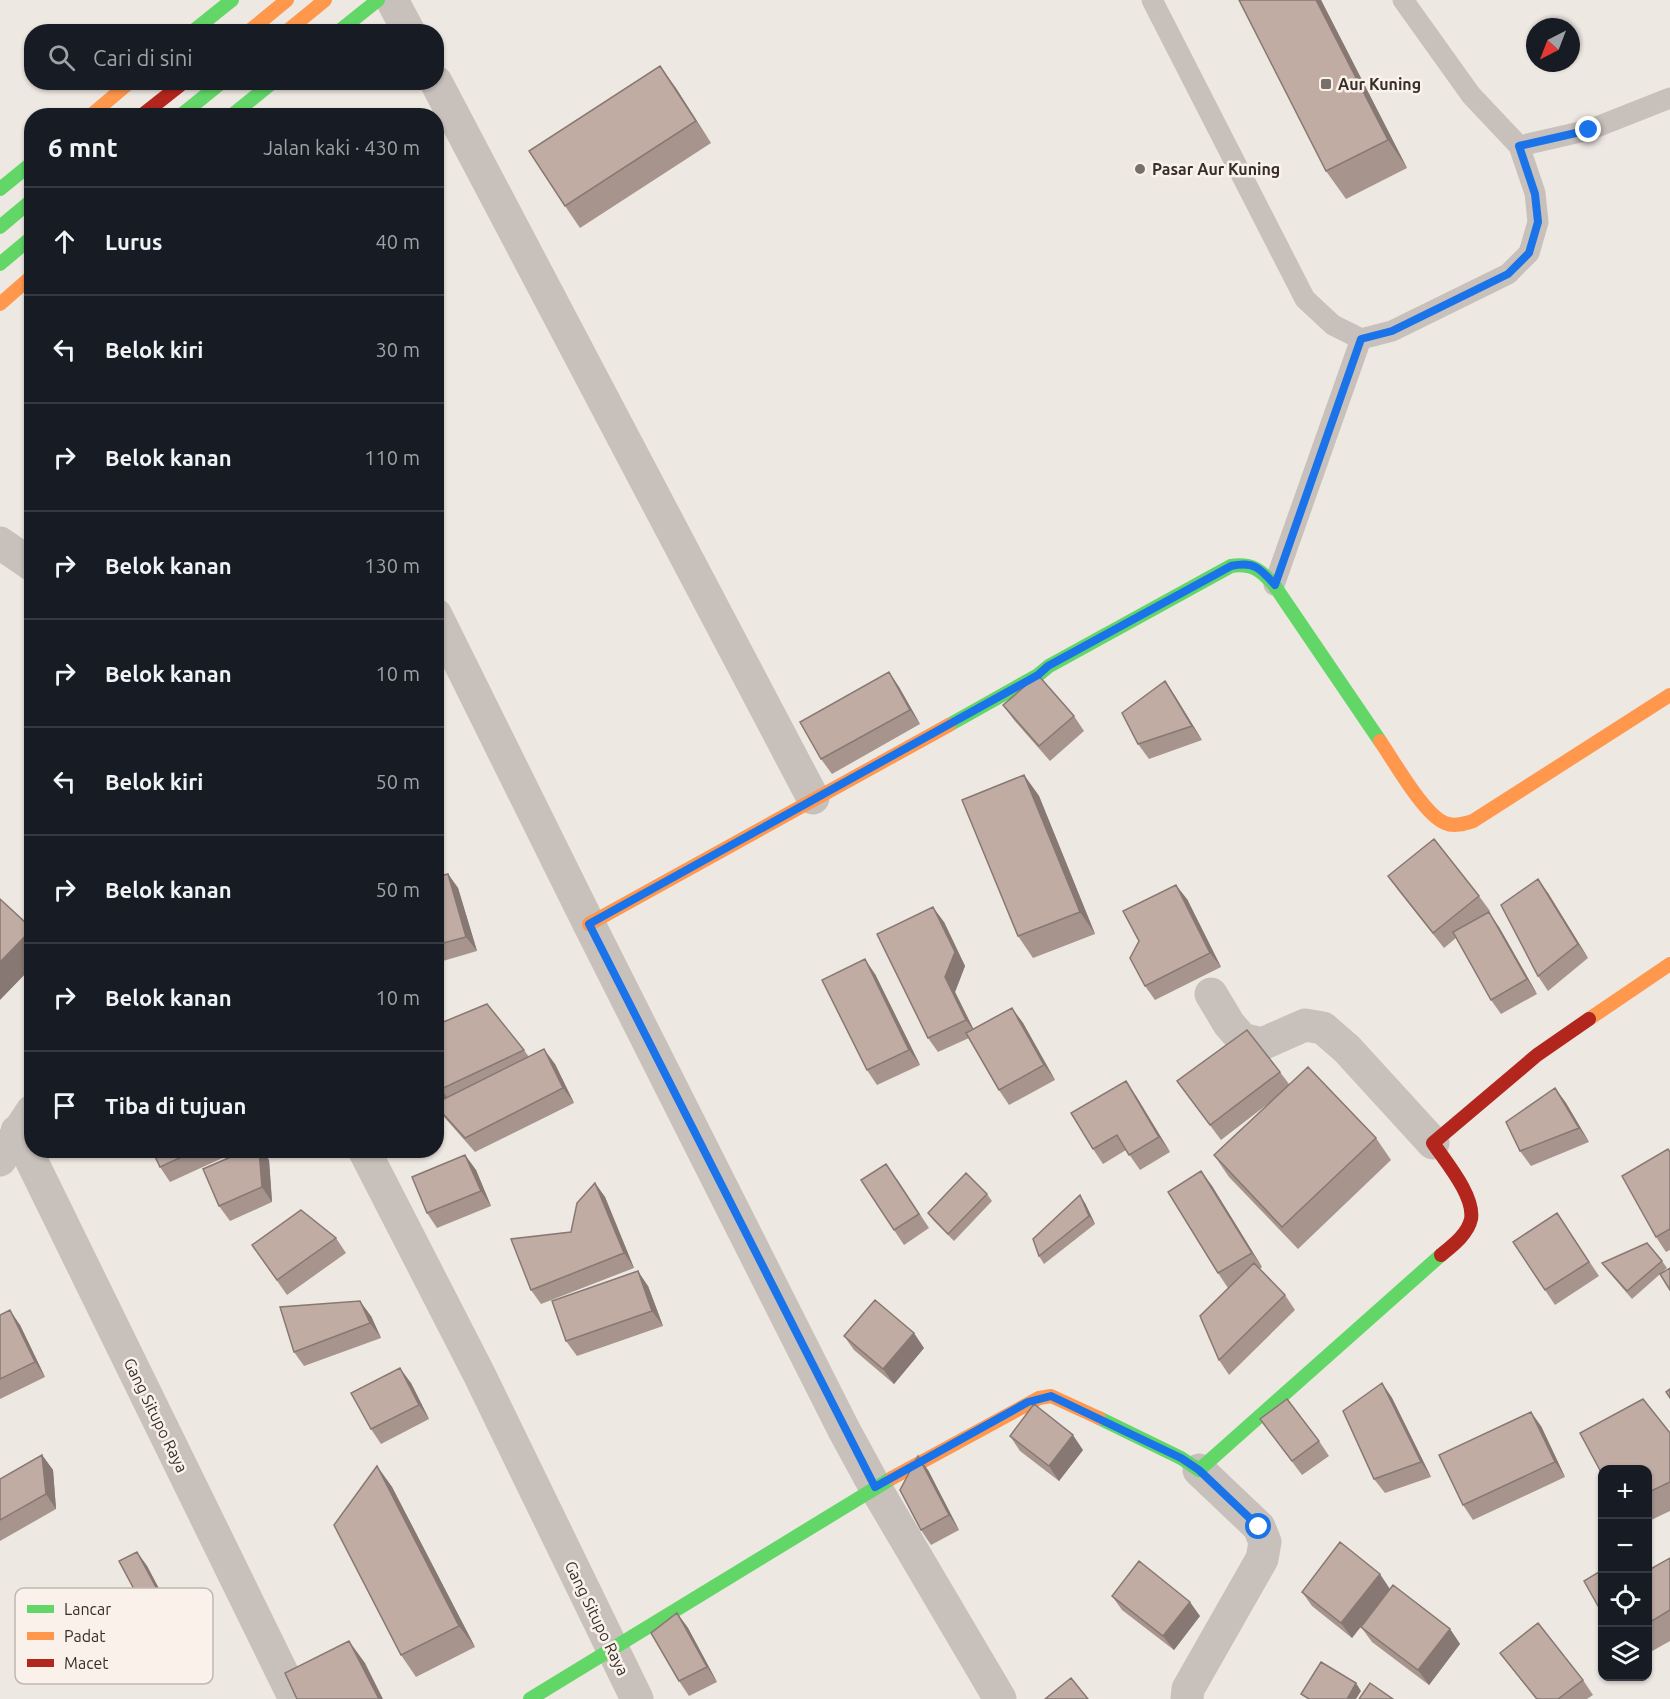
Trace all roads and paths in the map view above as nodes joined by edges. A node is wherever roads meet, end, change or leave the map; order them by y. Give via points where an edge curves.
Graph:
1 (232, 0) edge
2 (287, 0) edge
3 (325, 0) edge
4 (378, 0) edge
5 (392, 0) edge
6 (1152, 0) edge
7 (1403, 0) edge
8 (202, 24) edge
9 (258, 24) edge
10 (296, 24) edge
11 (348, 24) edge
12 (405, 24) edge
13 (121, 90) edge
14 (174, 90) edge
15 (212, 90) edge
16 (263, 90) edge
17 (440, 90) edge
18 (1670, 98) edge
19 (99, 108) edge
20 (151, 108) edge
21 (190, 108) edge
22 (241, 108) edge
23 (1519, 146) junction
24 (24, 170) edge
25 (0, 189) edge
26 (24, 207) edge
27 (0, 227) edge
28 (24, 244) edge
29 (0, 264) edge
30 (24, 283) edge
31 (0, 304) edge
32 (1361, 339) junction
33 (0, 543) edge
34 (24, 560) edge
35 (1275, 585) junction
36 (444, 631) edge
37 (1670, 695) edge
38 (813, 798) junction
39 (589, 924) junction
40 (1670, 964) edge
41 (1211, 994) dead end
42 (24, 1121) edge
43 (1433, 1143) junction
44 (41, 1158) edge
45 (368, 1158) edge
46 (0, 1160) edge
47 (1199, 1470) junction
48 (875, 1487) junction
49 (611, 1647) junction
50 (295, 1699) edge
51 (530, 1699) edge
52 (637, 1699) edge
53 (1000, 1699) edge
54 (1187, 1699) edge

1 - 8 main road
2 - 9 main road
3 - 10 main road
4 - 11 main road
5 - 12 street
6 - 32 lane via 1305,299 1333,325
7 - 23 lane via 1471,95
13 - 19 main road
14 - 20 main road
15 - 21 main road
16 - 22 main road
17 - 38 street
18 - 23 lane via 1589,130
23 - 32 lane via 1535,194 1538,222 1529,253 1508,274 1392,331
24 - 25 main road
26 - 27 main road
28 - 29 main road
30 - 31 main road
32 - 35 lane
33 - 34 street
35 - 37 main road via 1438,821 1458,826 1473,820
35 - 38 main road via 1261,569 1246,563 1231,566
36 - 39 street
38 - 39 main road
39 - 48 street
40 - 43 main road via 1538,1055
41 - 43 street via 1242,1039 1262,1044 1305,1025 1323,1028
42 - 46 street, Gang Situpo Raya
43 - 47 main road via 1469,1198 1472,1219 1459,1240
44 - 50 street, Gang Situpo Raya
45 - 49 street, Gang Situpo Raya via 479,1374
47 - 48 main road via 1051,1396 1028,1402
47 - 54 street via 1259,1527 1265,1542 1262,1559 1188,1689
48 - 49 main road
48 - 53 street
49 - 51 main road
49 - 52 street, Gang Situpo Raya

